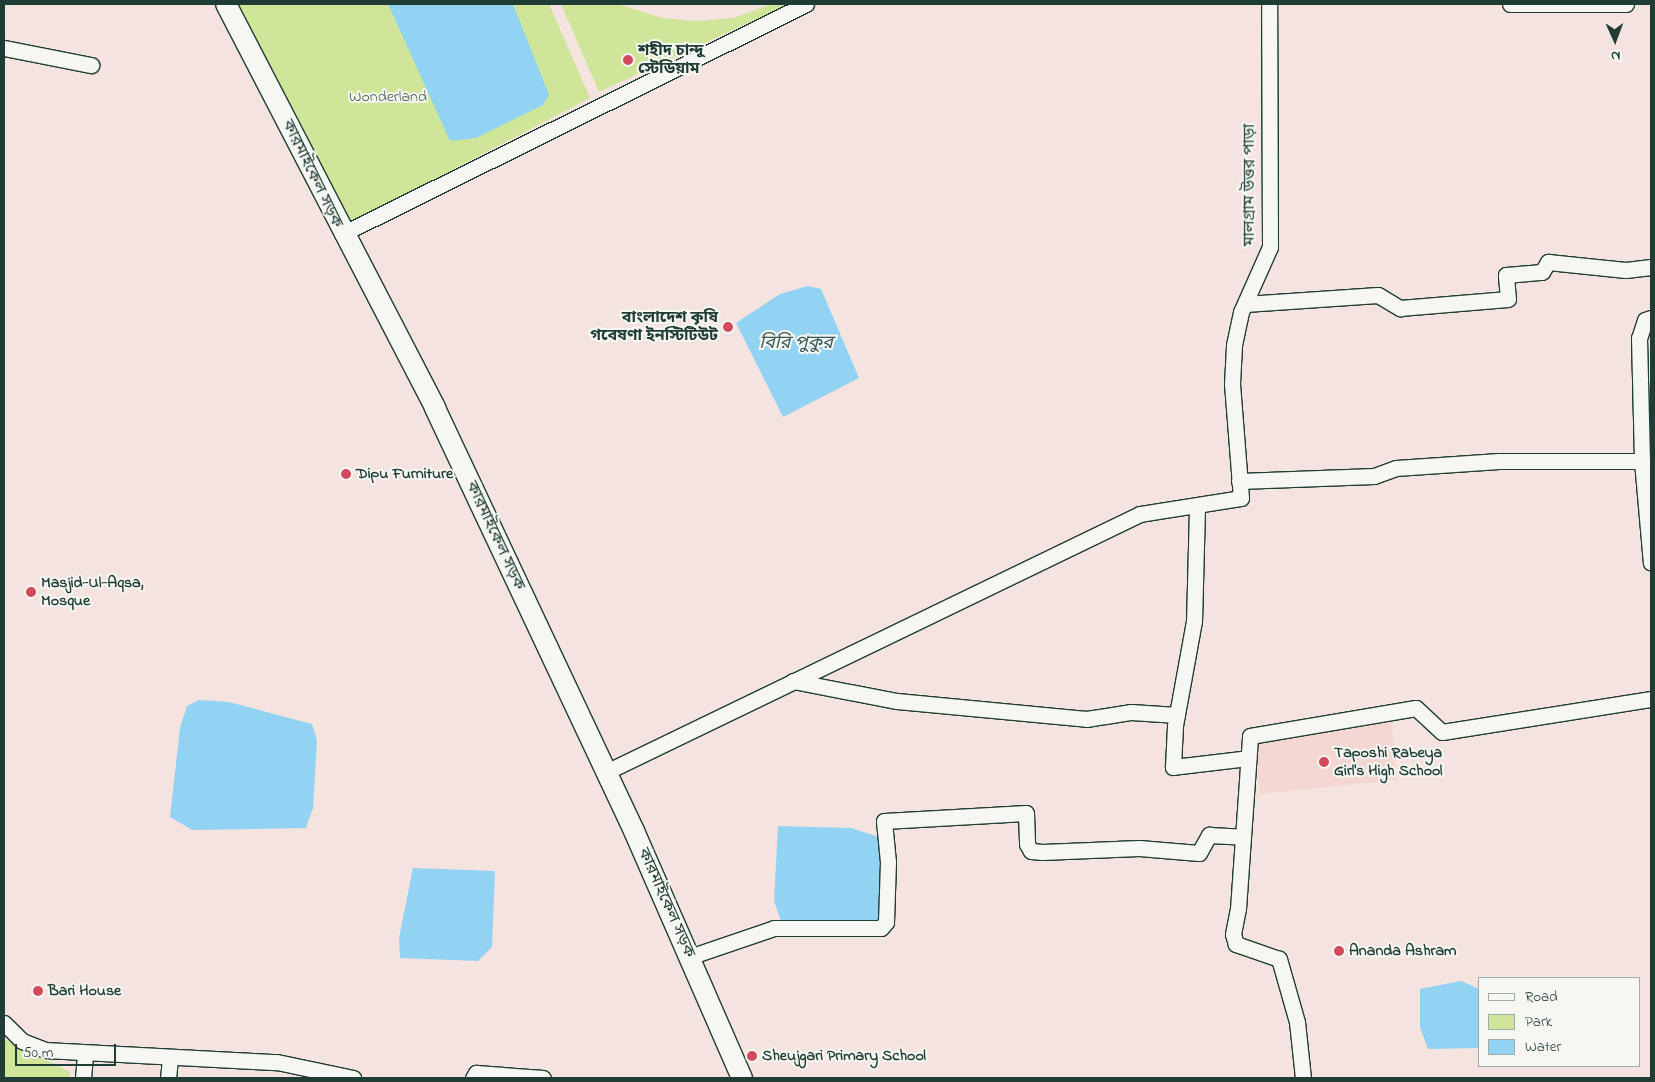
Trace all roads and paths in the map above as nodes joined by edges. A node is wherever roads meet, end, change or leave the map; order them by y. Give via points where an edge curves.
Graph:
1 (226, 4) edge
2 (806, 4) edge
3 (1269, 4) edge
4 (1510, 4) edge
5 (1626, 4) edge
6 (1605, 5) edge
7 (4, 48) edge
8 (91, 65) dead end
9 (342, 234) junction
10 (1651, 268) edge
11 (1245, 304) junction
12 (1651, 318) edge
13 (1646, 388) edge
14 (1642, 461) junction
15 (1239, 480) junction
16 (1197, 508) junction
17 (1650, 532) edge
18 (1651, 563) edge
19 (793, 682) junction
20 (1651, 699) edge
21 (1177, 715) junction
22 (1248, 758) junction
23 (606, 772) junction
24 (1243, 838) junction
25 (689, 956) junction
26 (4, 1023) edge
27 (85, 1053) junction
28 (170, 1058) junction
29 (83, 1078) edge
30 (168, 1078) edge
31 (353, 1078) edge
32 (473, 1078) edge
33 (543, 1078) edge
34 (742, 1078) edge
35 (1303, 1078) edge

1 - 9 street, কারমাইকেল সড়ক
2 - 9 street
3 - 11 street, মালগ্রাম উত্তর পাড়া via 1270,248
4 - 6 street
5 - 6 street
7 - 8 street
9 - 23 street, কারমাইকেল সড়ক via 435,408
10 - 11 street via 1626,270 1548,262 1542,272 1506,275 1508,299 1400,308 1378,295
11 - 15 street, মালগ্রাম উত্তর পাড়া via 1234,345 1232,384
12 - 13 street via 1645,320 1639,338
13 - 14 street
14 - 15 street via 1499,461 1396,468 1374,476
14 - 17 street
15 - 16 street, মালগ্রাম উত্তর পাড়া via 1241,498 1237,502
16 - 19 street via 1140,514
16 - 21 street via 1194,621
17 - 18 street
19 - 21 street via 897,701 1076,718 1131,712
19 - 23 street
20 - 22 street via 1442,732 1416,708 1250,736
21 - 22 street via 1173,767
22 - 24 street
23 - 25 street, কারমাইকেল সড়ক
24 - 25 street via 1209,835 1199,853 1138,848 1042,852 1032,851 1027,844 1026,813 884,821 888,862 886,922 881,928 774,928
24 - 35 street via 1233,934 1236,944 1280,960 1297,1022
25 - 34 street, কারমাইকেল সড়ক
26 - 27 street via 22,1041 45,1050
27 - 28 street
27 - 29 street
28 - 30 street
28 - 31 street via 277,1062
32 - 33 street via 476,1073

